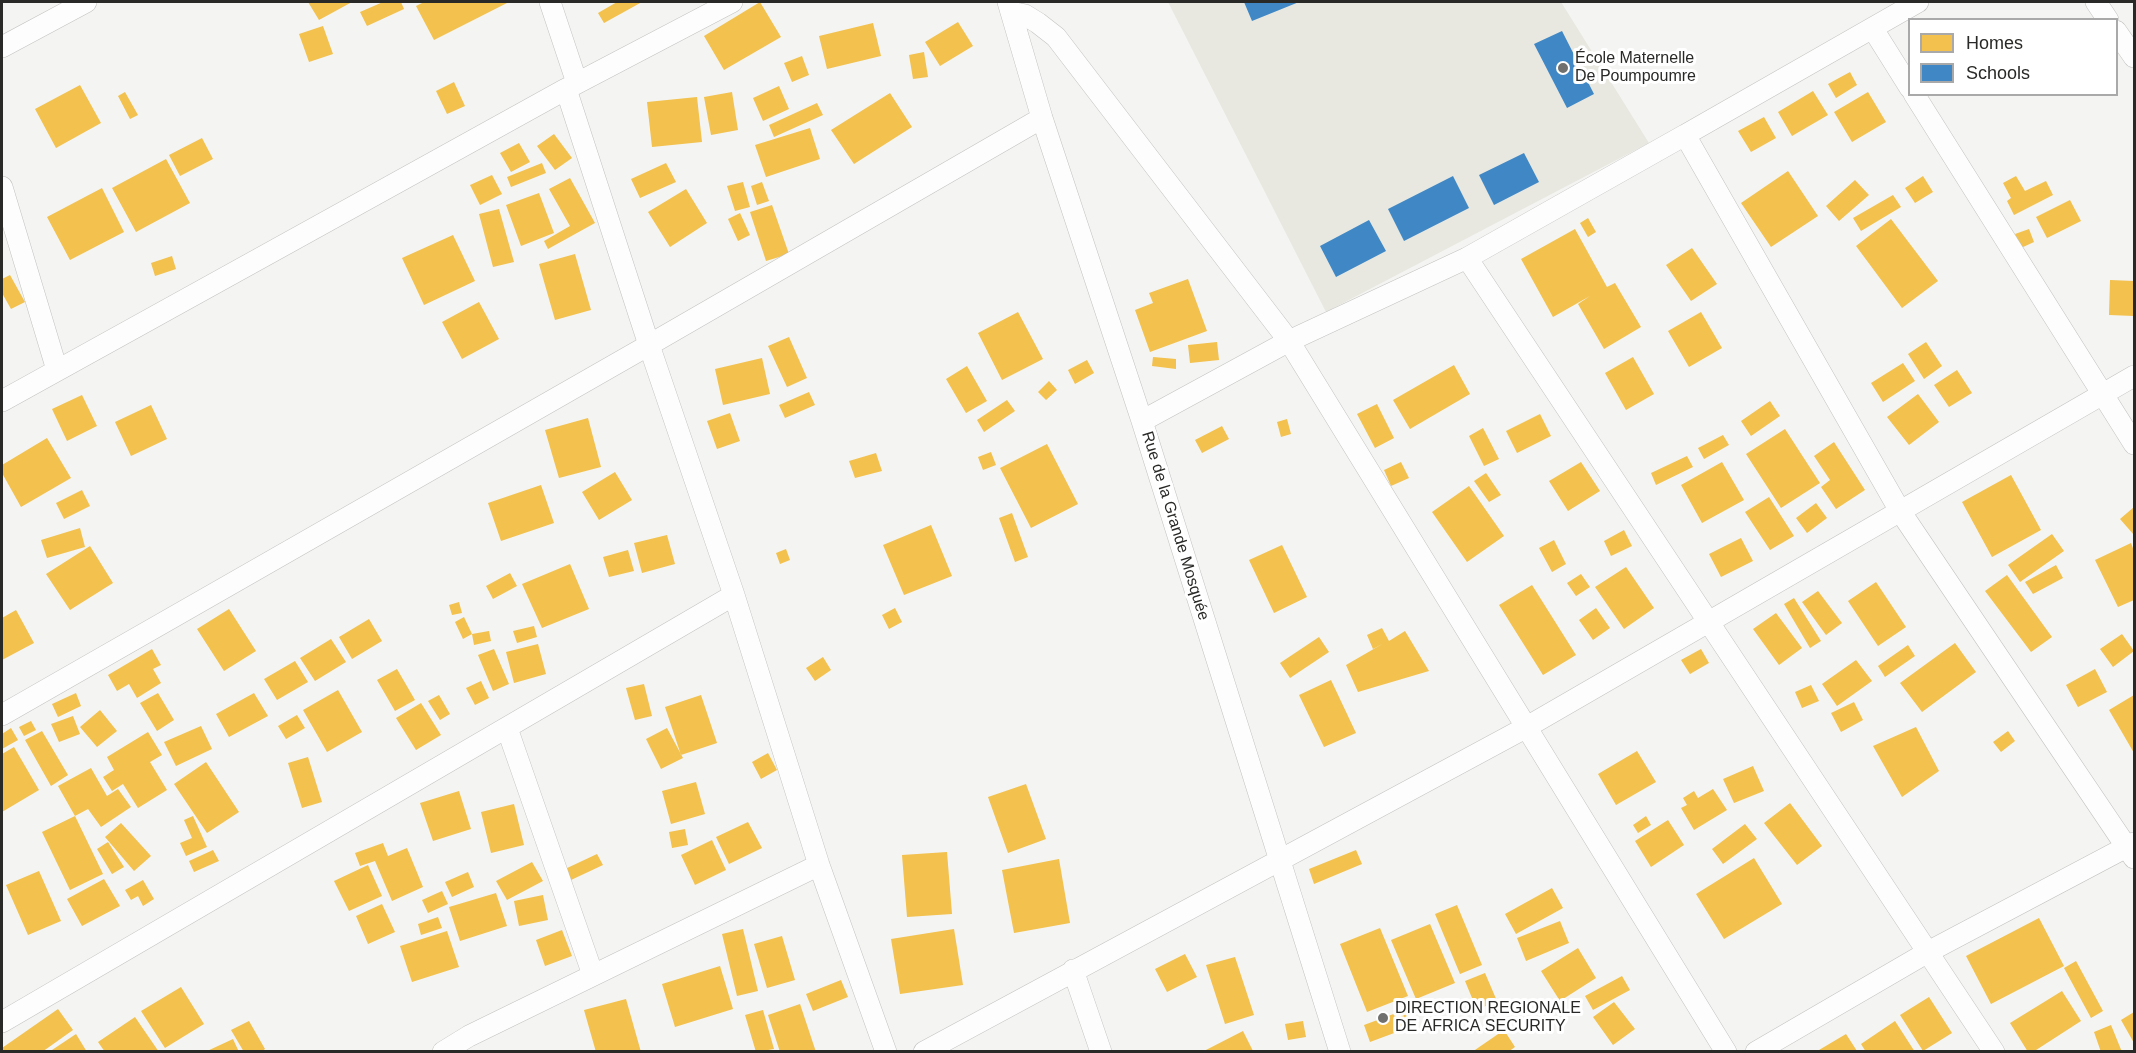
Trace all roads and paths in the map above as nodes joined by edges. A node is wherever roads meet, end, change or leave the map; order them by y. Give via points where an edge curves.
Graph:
1 (86, 2) edge
2 (550, 2) edge
3 (732, 2) edge
4 (1918, 2) edge
5 (2096, 2) edge
6 (1009, 7) edge
7 (2107, 18) edge
8 (1873, 29) junction
9 (2118, 34) edge
10 (2, 47) edge
11 (2134, 57) edge
12 (1908, 85) edge
13 (571, 86) junction
14 (1915, 96) edge
15 (1042, 118) junction
16 (1685, 135) junction
17 (2, 187) edge
18 (1467, 258) junction
19 (1289, 341) junction
20 (649, 345) junction
21 (57, 370) junction
22 (2134, 376) edge
23 (2102, 394) junction
24 (2, 401) edge
25 (1142, 421) junction
26 (2134, 444) edge
27 (1900, 511) junction
28 (734, 596) junction
29 (1707, 622) junction
30 (2, 715) edge
31 (507, 728) junction
32 (1525, 728) junction
33 (2132, 849) edge
34 (1281, 859) junction
35 (819, 865) junction
36 (1928, 952) junction
37 (1073, 970) junction
38 (593, 975) junction
39 (2, 1022) edge
40 (471, 1044) edge
41 (443, 1052) edge
42 (886, 1052) edge
43 (924, 1052) edge
44 (1101, 1052) edge
45 (1340, 1052) edge
46 (1726, 1052) edge
47 (1756, 1052) edge
48 (1994, 1052) edge

1 - 10 street
2 - 13 street
3 - 13 street
4 - 8 street
5 - 7 street
6 - 15 street, Rue de la Grande Mosquée
6 - 19 street via 1056,37
8 - 12 street
8 - 16 street
9 - 11 street
13 - 20 street
13 - 21 street
14 - 23 street
15 - 20 street
15 - 25 street, Rue de la Grande Mosquée
16 - 18 street
16 - 27 street
17 - 21 street
18 - 19 street
18 - 29 street
19 - 25 street
19 - 32 street
20 - 28 street
20 - 30 street
21 - 24 street
22 - 23 street
23 - 26 street
23 - 27 street
25 - 34 street, Rue de la Grande Mosquée
27 - 29 street
27 - 33 street
28 - 31 street
28 - 35 street
29 - 32 street
29 - 36 street
31 - 38 street
31 - 39 street
32 - 34 street
32 - 46 street
33 - 36 street
34 - 37 street
34 - 45 street, Rue de la Grande Mosquée
35 - 38 street
35 - 42 street
36 - 47 street
36 - 48 street
37 - 43 street
37 - 44 street
38 - 40 street
40 - 41 street

